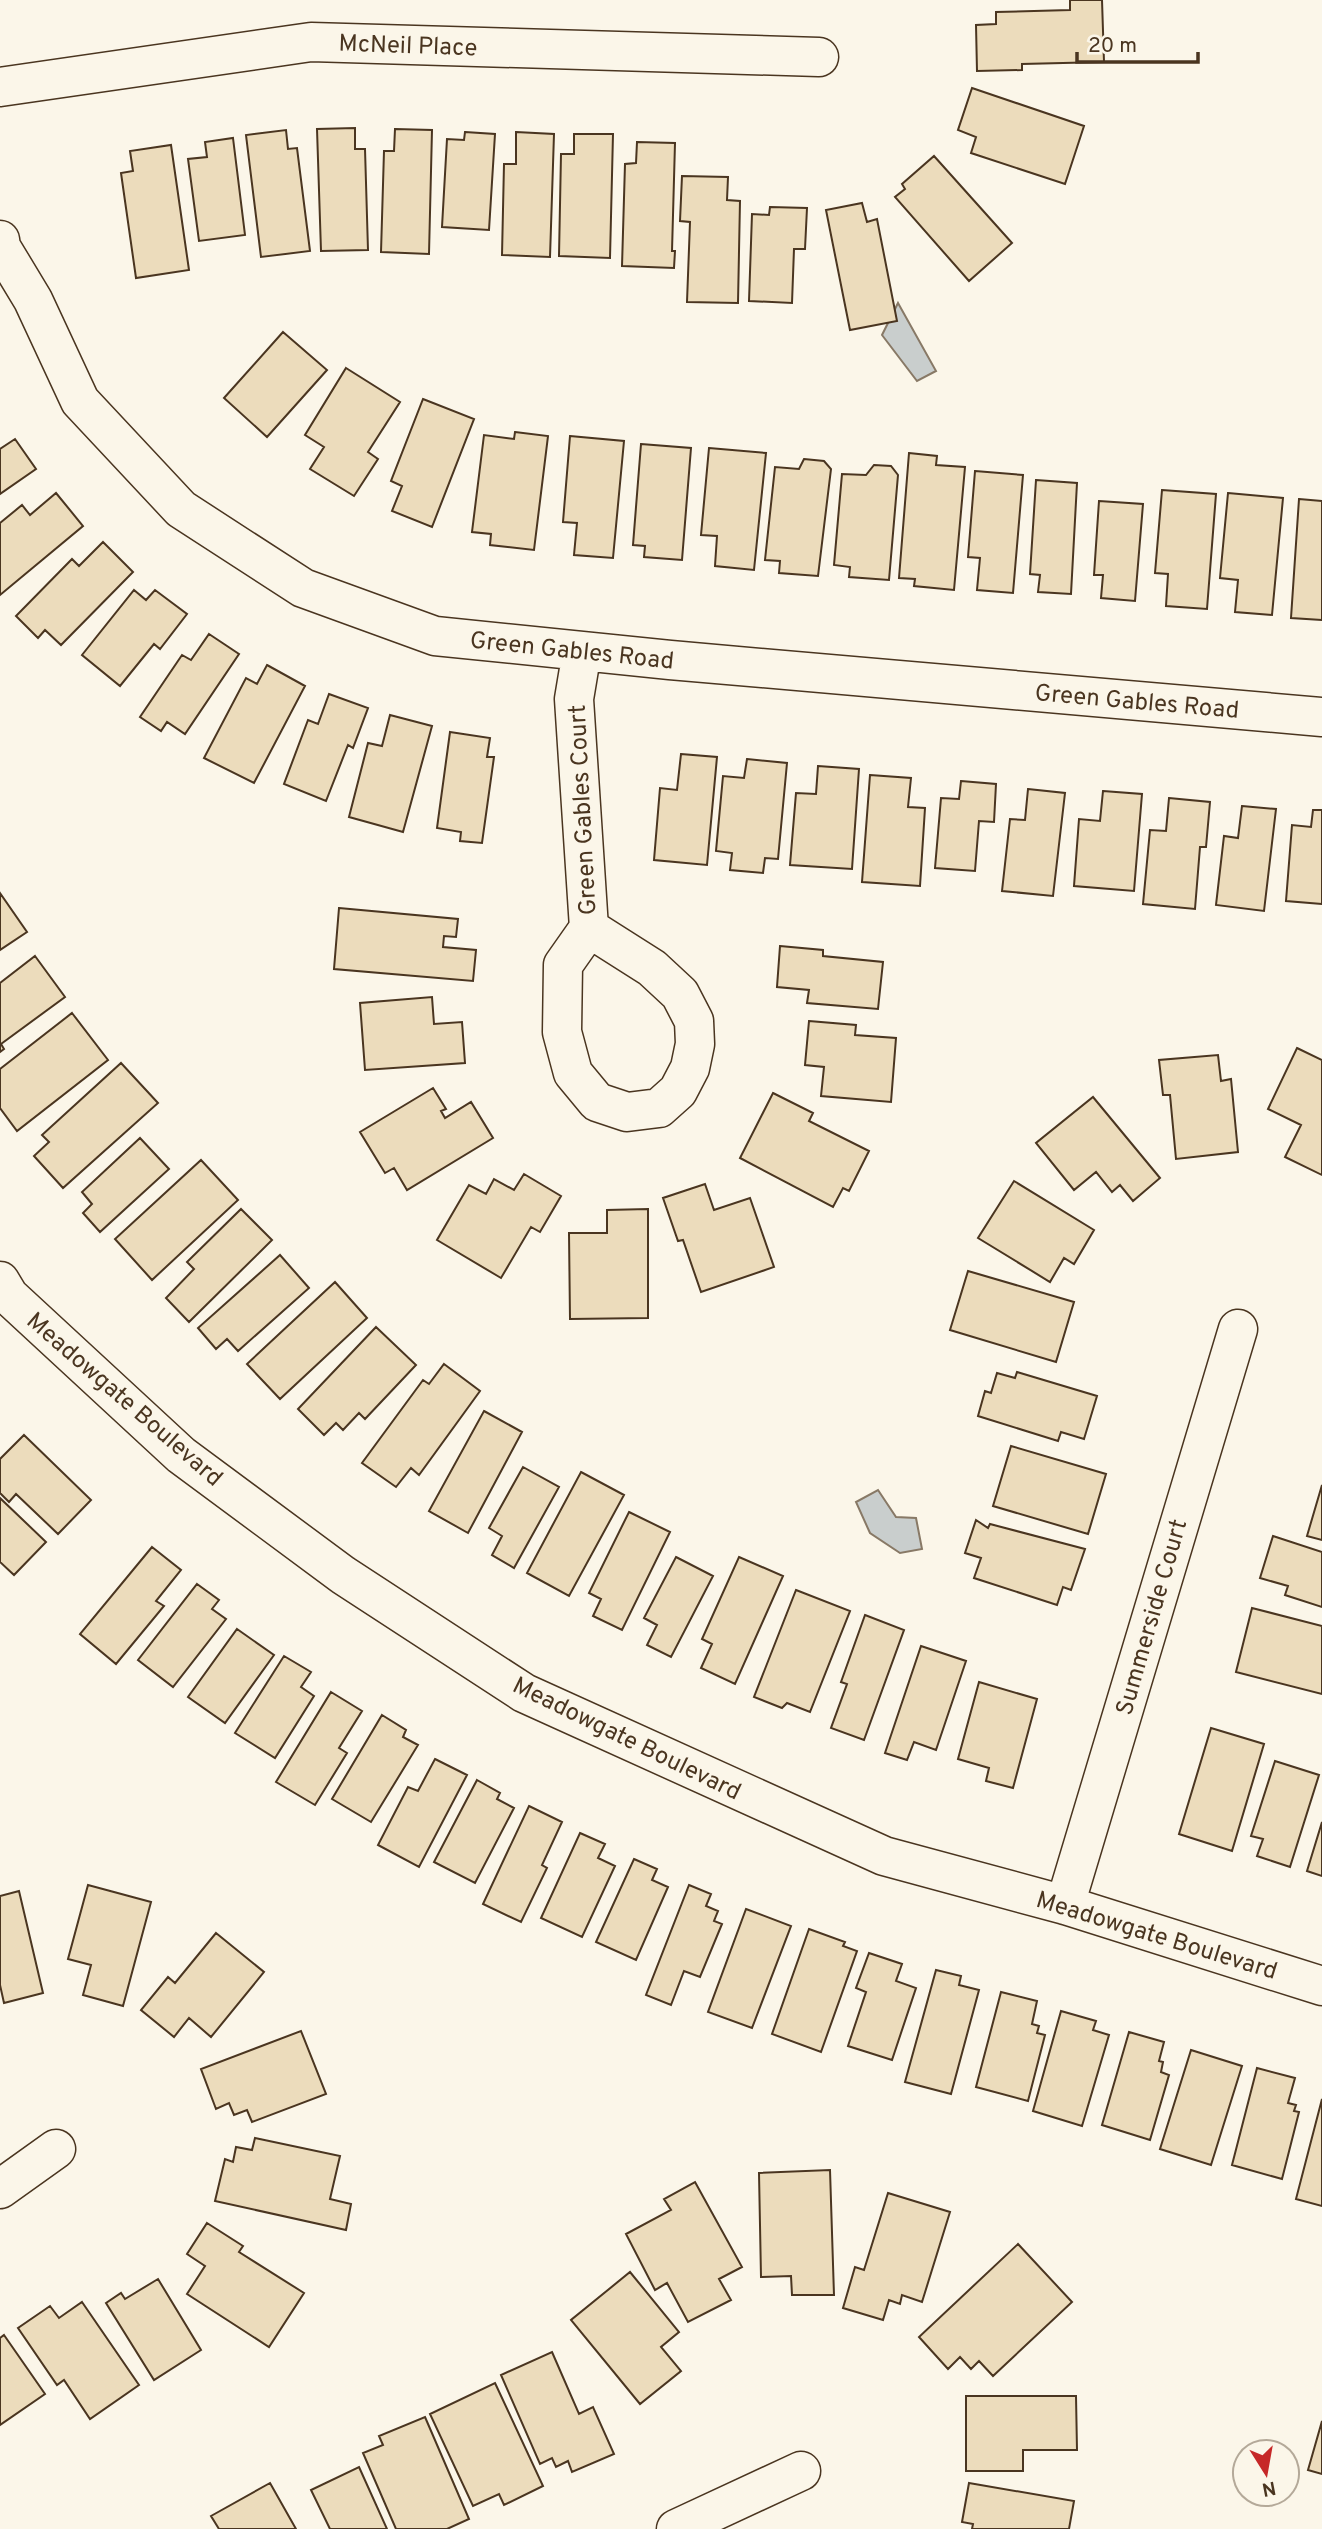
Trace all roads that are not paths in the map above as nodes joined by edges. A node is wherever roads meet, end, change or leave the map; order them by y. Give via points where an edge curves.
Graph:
1 (819, 57) dead end
2 (0, 87) edge
3 (0, 240) edge
4 (582, 651) junction
5 (1322, 718) edge
6 (589, 928) junction
7 (3, 1294) edge
8 (1238, 1329) dead end
9 (1065, 1905) junction
10 (1322, 1986) edge
11 (56, 2149) dead end
12 (0, 2189) edge
13 (800, 2471) dead end
14 (676, 2529) edge

1 - 2 street, McNeil Place via 311,42
3 - 4 street, Green Gables Road via 80,401 181,509 303,588 435,636
4 - 5 street, Green Gables Road
4 - 6 street, Green Gables Court via 574,699
6 - 6 street, Green Gables Court via 563,965 562,1032 573,1073 597,1102 627,1112 659,1108 678,1091 690,1068 694,1021 680,994 652,968
7 - 9 street, Meadowgate Boulevard via 180,1455 342,1575 524,1693 884,1856
8 - 9 street, Summerside Court
9 - 10 street, Meadowgate Boulevard
11 - 12 street
13 - 14 street

